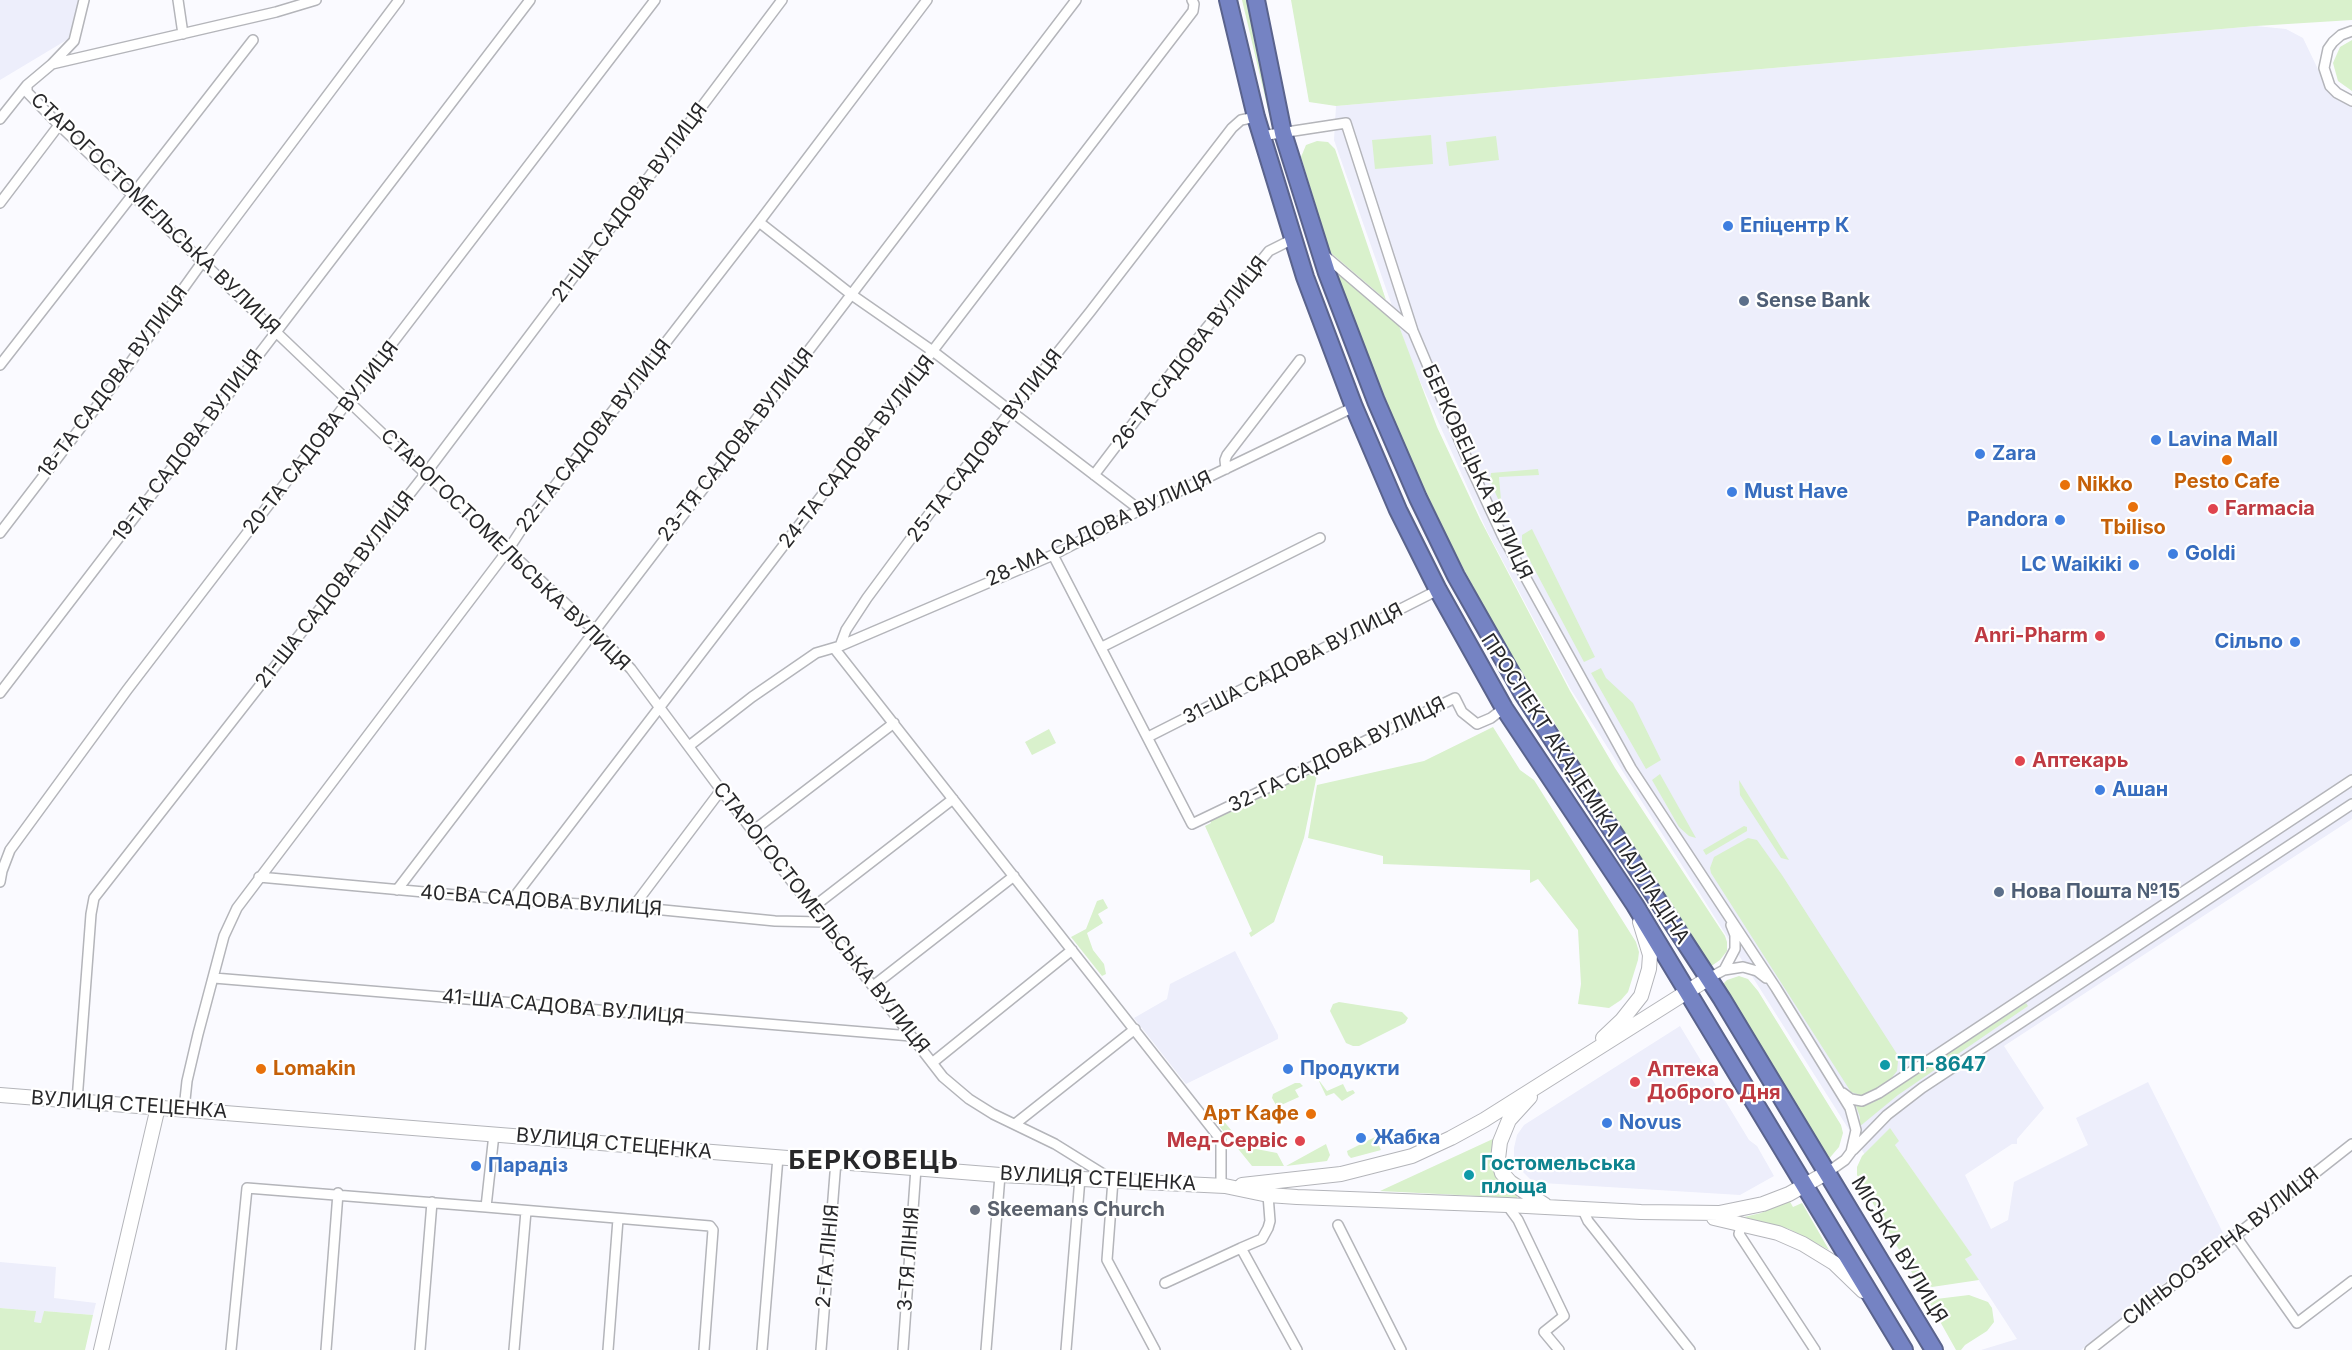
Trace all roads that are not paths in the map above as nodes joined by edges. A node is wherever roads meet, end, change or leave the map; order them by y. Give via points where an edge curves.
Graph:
1 (84, 0) edge
2 (178, 0) edge
3 (275, 0) edge
4 (316, 0) edge
5 (399, 0) edge
6 (530, 0) edge
7 (655, 0) edge
8 (782, 0) edge
9 (927, 0) edge
10 (1076, 0) edge
11 (1192, 0) edge
12 (1228, 0) edge
13 (1256, 0) edge
14 (276, 12) junction
15 (2352, 31) edge
16 (183, 34) junction
17 (253, 40) dead end
18 (52, 64) junction
19 (27, 84) junction
20 (2352, 100) edge
21 (1256, 117) junction
22 (0, 119) edge
23 (59, 125) junction
24 (1283, 133) junction
25 (1261, 136) junction
26 (133, 194) junction
27 (0, 203) edge
28 (759, 222) junction
29 (1293, 239) junction
30 (1321, 253) junction
31 (203, 261) junction
32 (852, 295) junction
33 (276, 331) junction
34 (1413, 331) junction
35 (934, 352) junction
36 (1300, 360) dead end
37 (0, 365) edge
38 (350, 400) junction
39 (1354, 407) junction
40 (1012, 412) junction
41 (1226, 469) junction
42 (426, 473) junction
43 (1094, 475) junction
44 (1140, 510) junction
45 (0, 533) edge
46 (1320, 538) dead end
47 (508, 550) junction
48 (1053, 555) junction
49 (1438, 590) junction
50 (594, 630) junction
51 (837, 647) junction
52 (1102, 647) junction
53 (0, 693) edge
54 (660, 706) junction
55 (1504, 708) junction
56 (894, 723) junction
57 (1148, 737) junction
58 (689, 746) junction
59 (2352, 780) edge
60 (721, 789) junction
61 (953, 799) junction
62 (2352, 804) edge
63 (753, 830) junction
64 (1014, 876) junction
65 (259, 877) junction
66 (0, 882) edge
67 (397, 890) junction
68 (512, 900) junction
69 (1635, 906) junction
70 (633, 907) junction
71 (812, 908) junction
72 (1728, 914) junction
73 (823, 922) junction
74 (1072, 950) junction
75 (1724, 970) junction
76 (214, 978) junction
77 (1709, 978) junction
78 (873, 986) junction
79 (1776, 988) junction
80 (1688, 991) junction
81 (1135, 1029) junction
82 (912, 1036) junction
83 (1582, 1059) junction
84 (932, 1063) junction
85 (1540, 1085) junction
86 (1839, 1090) junction
87 (0, 1095) edge
88 (77, 1101) junction
89 (158, 1107) junction
90 (184, 1109) junction
91 (1015, 1124) junction
92 (494, 1134) junction
93 (2352, 1144) edge
94 (1851, 1152) junction
95 (778, 1157) junction
96 (836, 1161) junction
97 (916, 1168) junction
98 (1828, 1172) junction
99 (1000, 1175) junction
100 (1080, 1178) junction
101 (1113, 1180) junction
102 (1224, 1186) junction
103 (1804, 1186) junction
104 (338, 1194) junction
105 (1268, 1196) junction
106 (432, 1202) junction
107 (1508, 1204) junction
108 (1546, 1206) junction
109 (486, 1207) junction
110 (1582, 1208) junction
111 (526, 1211) junction
112 (1695, 1212) junction
113 (618, 1219) junction
114 (1742, 1223) junction
115 (1338, 1225) dead end
116 (2235, 1235) junction
117 (1241, 1248) junction
118 (2352, 1281) edge
119 (1165, 1282) dead end
120 (1880, 1311) junction
121 (1149, 1346) edge
122 (101, 1350) edge
123 (231, 1350) edge
124 (326, 1350) edge
125 (420, 1350) edge
126 (514, 1350) edge
127 (608, 1350) edge
128 (704, 1350) edge
129 (762, 1350) edge
130 (821, 1350) edge
131 (903, 1350) edge
132 (986, 1350) edge
133 (1066, 1350) edge
134 (1155, 1350) edge
135 (1297, 1350) edge
136 (1401, 1350) edge
137 (1558, 1350) edge
138 (1690, 1350) edge
139 (1815, 1350) edge
140 (1904, 1350) edge
141 (1934, 1350) edge
142 (2090, 1350) edge

1 - 18 street via 74,41
2 - 16 street
3 - 14 street
4 - 14 street
5 - 31 street, 18-ТА САДОВА ВУЛИЦЯ
6 - 33 street, 19-ТА САДОВА ВУЛИЦЯ
7 - 38 street, 20-ТА САДОВА ВУЛИЦЯ
8 - 42 street, 21-ША САДОВА ВУЛИЦЯ
9 - 28 street, 22-ГА САДОВА ВУЛИЦЯ
10 - 32 street, 23-ТЯ САДОВА ВУЛИЦЯ
11 - 35 street, 24-ТА САДОВА ВУЛИЦЯ via 1193,11
12 - 21 highway, ПРОСПЕКТ АКАДЕМІКА ПАЛЛАДІНА
13 - 24 highway, ПРОСПЕКТ АКАДЕМІКА ПАЛЛАДІНА
14 - 16 street
15 - 20 street via 2333,42 2324,68 2330,86
16 - 18 street
17 - 26 street
18 - 19 street
19 - 22 street
19 - 23 street, СТАРОГОСТОМЕЛЬСЬКА ВУЛИЦЯ via 27,92
21 - 25 highway, ПРОСПЕКТ АКАДЕМІКА ПАЛЛАДІНА
21 - 40 street, 25-ТА САДОВА ВУЛИЦЯ via 1241,120 1232,128
23 - 26 street, СТАРОГОСТОМЕЛЬСЬКА ВУЛИЦЯ
23 - 27 street
24 - 25 street
24 - 30 highway, ПРОСПЕКТ АКАДЕМІКА ПАЛЛАДІНА
24 - 34 street, БЕРКОВЕЦЬКА ВУЛИЦЯ via 1346,123
25 - 29 highway, ПРОСПЕКТ АКАДЕМІКА ПАЛЛАДІНА
26 - 31 street, СТАРОГОСТОМЕЛЬСЬКА ВУЛИЦЯ
26 - 37 street
28 - 32 street
28 - 47 street, 22-ГА САДОВА ВУЛИЦЯ
29 - 39 highway, ПРОСПЕКТ АКАДЕМІКА ПАЛЛАДІНА
29 - 43 street, 26-ТА САДОВА ВУЛИЦЯ via 1269,251
30 - 34 street
30 - 77 highway, ПРОСПЕКТ АКАДЕМІКА ПАЛЛАДІНА via 1376,401 1456,576 1523,694
31 - 33 street, СТАРОГОСТОМЕЛЬСЬКА ВУЛИЦЯ
31 - 45 street, 18-ТА САДОВА ВУЛИЦЯ
32 - 35 street
32 - 50 street, 23-ТЯ САДОВА ВУЛИЦЯ
33 - 38 street, СТАРОГОСТОМЕЛЬСЬКА ВУЛИЦЯ
33 - 53 street, 19-ТА САДОВА ВУЛИЦЯ
34 - 72 street, БЕРКОВЕЦЬКА ВУЛИЦЯ via 1502,535 1631,768
35 - 40 street
35 - 54 street, 24-ТА САДОВА ВУЛИЦЯ
36 - 41 street via 1227,455
38 - 42 street, СТАРОГОСТОМЕЛЬСЬКА ВУЛИЦЯ
38 - 66 street, 20-ТА САДОВА ВУЛИЦЯ via 127,690 10,850
39 - 41 street, 28-МА САДОВА ВУЛИЦЯ
39 - 49 highway, ПРОСПЕКТ АКАДЕМІКА ПАЛЛАДІНА
40 - 43 street
40 - 51 street, 25-ТА САДОВА ВУЛИЦЯ via 938,502 867,598
41 - 44 street, 28-МА САДОВА ВУЛИЦЯ
42 - 47 street, СТАРОГОСТОМЕЛЬСЬКА ВУЛИЦЯ
42 - 88 street, 21-ША САДОВА ВУЛИЦЯ via 94,898
43 - 44 street
44 - 48 street, 28-МА САДОВА ВУЛИЦЯ
46 - 52 street
47 - 50 street, СТАРОГОСТОМЕЛЬСЬКА ВУЛИЦЯ
47 - 65 street, 22-ГА САДОВА ВУЛИЦЯ
48 - 51 street, 28-МА САДОВА ВУЛИЦЯ
48 - 52 street
49 - 55 highway, ПРОСПЕКТ АКАДЕМІКА ПАЛЛАДІНА
49 - 57 street, 31-ША САДОВА ВУЛИЦЯ
50 - 54 street, СТАРОГОСТОМЕЛЬСЬКА ВУЛИЦЯ via 632,669
50 - 67 street, 23-ТЯ САДОВА ВУЛИЦЯ
51 - 56 street
51 - 58 street via 816,653
52 - 57 street
54 - 58 street, СТАРОГОСТОМЕЛЬСЬКА ВУЛИЦЯ
54 - 68 street, 24-ТА САДОВА ВУЛИЦЯ
55 - 57 street, 32-ГА САДОВА ВУЛИЦЯ via 1477,724 1462,712 1455,698 1192,824
55 - 69 highway, ПРОСПЕКТ АКАДЕМІКА ПАЛЛАДІНА
56 - 61 street
56 - 63 street
58 - 60 street, СТАРОГОСТОМЕЛЬСЬКА ВУЛИЦЯ
59 - 86 street via 1879,1093 1862,1101
60 - 63 street, СТАРОГОСТОМЕЛЬСЬКА ВУЛИЦЯ
60 - 70 street
61 - 64 street
61 - 71 street
62 - 94 street via 1907,1098
63 - 71 street, СТАРОГОСТОМЕЛЬСЬКА ВУЛИЦЯ
64 - 74 street
64 - 78 street
65 - 67 street, 40-ВА САДОВА ВУЛИЦЯ
65 - 76 street, 22-ГА САДОВА ВУЛИЦЯ via 237,908 224,936
67 - 68 street, 40-ВА САДОВА ВУЛИЦЯ
68 - 70 street, 40-ВА САДОВА ВУЛИЦЯ
69 - 80 highway, ПРОСПЕКТ АКАДЕМІКА ПАЛЛАДІНА
69 - 83 main road via 1650,955 1641,996
70 - 73 street, 40-ВА САДОВА ВУЛИЦЯ
71 - 73 street, СТАРОГОСТОМЕЛЬСЬКА ВУЛИЦЯ
72 - 75 street, БЕРКОВЕЦЬКА ВУЛИЦЯ via 1736,942
72 - 79 street, БЕРКОВЕЦЬКА ВУЛИЦЯ
73 - 78 street, СТАРОГОСТОМЕЛЬСЬКА ВУЛИЦЯ
74 - 81 street
74 - 84 street
75 - 77 street, БЕРКОВЕЦЬКА ВУЛИЦЯ
75 - 79 street, БЕРКОВЕЦЬКА ВУЛИЦЯ via 1735,967 1758,971
76 - 82 street, 41-ША САДОВА ВУЛИЦЯ
76 - 90 street, 22-ГА САДОВА ВУЛИЦЯ via 187,1081
77 - 80 main road
77 - 98 highway
78 - 82 street, СТАРОГОСТОМЕЛЬСЬКА ВУЛИЦЯ
79 - 86 street, БЕРКОВЕЦЬКА ВУЛИЦЯ
80 - 83 main road
80 - 103 highway
81 - 91 street
81 - 102 street via 1221,1140
82 - 84 street, СТАРОГОСТОМЕЛЬСЬКА ВУЛИЦЯ
83 - 85 main road
84 - 91 street, СТАРОГОСТОМЕЛЬСЬКА ВУЛИЦЯ via 969,1099
85 - 102 main road, ВУЛИЦЯ СТЕЦЕНКА via 1459,1134 1412,1156 1321,1178
85 - 108 main road via 1509,1120 1498,1159 1510,1182
86 - 94 street, БЕРКОВЕЦЬКА ВУЛИЦЯ via 1855,1120
87 - 88 main road, ВУЛИЦЯ СТЕЦЕНКА
88 - 89 main road, ВУЛИЦЯ СТЕЦЕНКА
89 - 90 main road, ВУЛИЦЯ СТЕЦЕНКА
89 - 122 main road
90 - 92 main road, ВУЛИЦЯ СТЕЦЕНКА
91 - 101 street, СТАРОГОСТОМЕЛЬСЬКА ВУЛИЦЯ
92 - 95 main road, ВУЛИЦЯ СТЕЦЕНКА
92 - 109 street
93 - 116 street, СИНЬООЗЕРНА ВУЛИЦЯ
94 - 98 street
95 - 96 main road, ВУЛИЦЯ СТЕЦЕНКА
95 - 129 street
96 - 97 main road, ВУЛИЦЯ СТЕЦЕНКА
96 - 130 street, 2-ГА ЛІНІЯ
97 - 99 main road, ВУЛИЦЯ СТЕЦЕНКА
97 - 131 street, 3-ТЯ ЛІНІЯ
98 - 103 main road
98 - 141 highway, МІСЬКА ВУЛИЦЯ
99 - 100 main road, ВУЛИЦЯ СТЕЦЕНКА
99 - 132 street
100 - 101 main road, ВУЛИЦЯ СТЕЦЕНКА
100 - 133 street
101 - 102 main road, ВУЛИЦЯ СТЕЦЕНКА
101 - 121 street via 1107,1260
102 - 105 main road, ВУЛИЦЯ СТЕЦЕНКА
103 - 112 main road via 1736,1211
103 - 120 highway
104 - 106 street
104 - 123 street via 246,1189
104 - 124 street
105 - 107 main road, ВУЛИЦЯ СТЕЦЕНКА
105 - 117 street via 1268,1228 1262,1239
106 - 109 street
106 - 125 street
107 - 108 main road, ВУЛИЦЯ СТЕЦЕНКА
107 - 137 street via 1564,1316 1544,1332
108 - 110 main road
109 - 111 street
110 - 112 main road
110 - 138 street via 1588,1221
111 - 113 street
111 - 126 street
112 - 114 main road
113 - 127 street
113 - 128 street via 708,1225 713,1230
114 - 120 main road via 1814,1249 1849,1276
114 - 139 street via 1739,1234
115 - 136 street
116 - 118 street via 2297,1323
116 - 142 street, СИНЬООЗЕРНА ВУЛИЦЯ
117 - 119 street
117 - 135 street
120 - 140 highway
121 - 134 street

